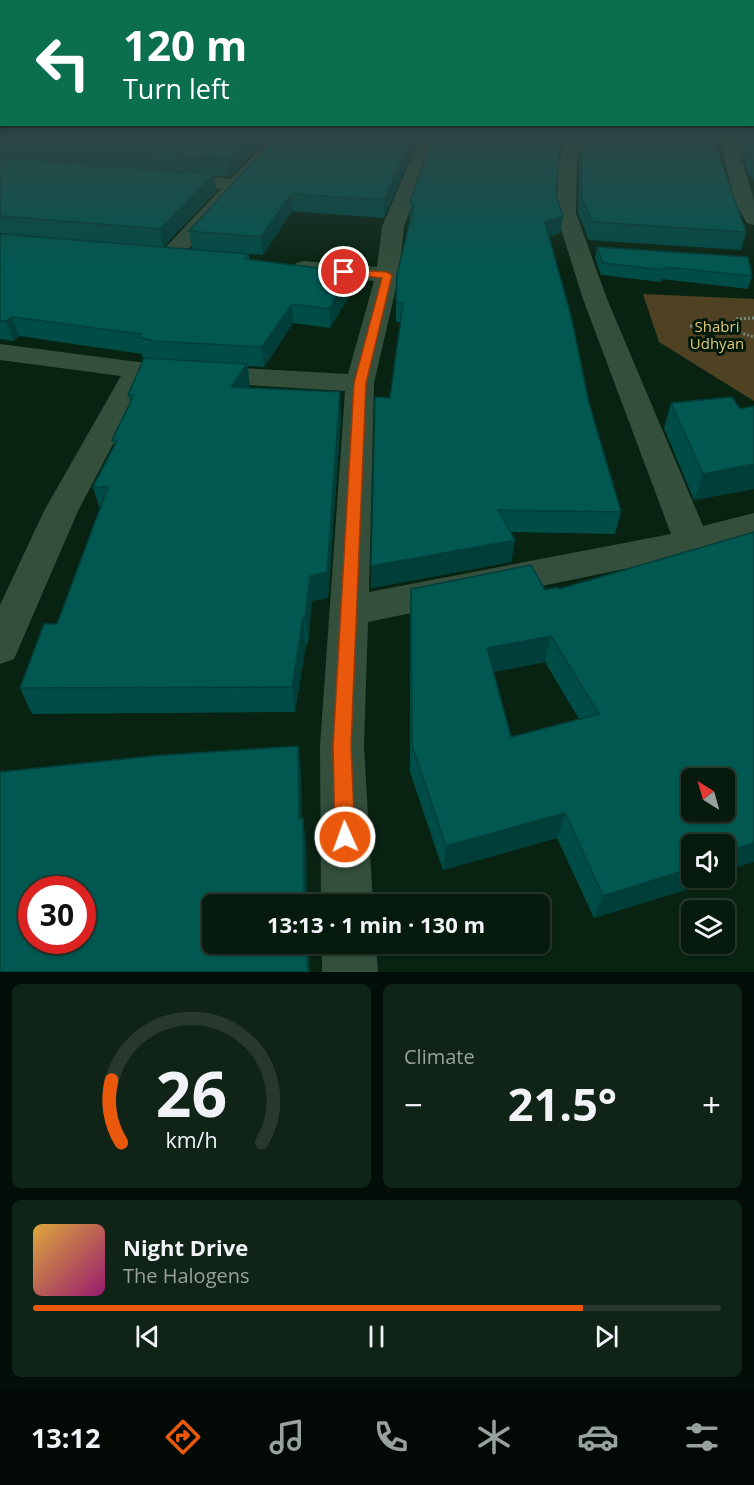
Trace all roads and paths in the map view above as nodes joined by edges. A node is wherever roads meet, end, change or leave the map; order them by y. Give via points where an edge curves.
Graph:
1 (187, 180) edge
2 (240, 180) edge
3 (411, 180) edge
4 (567, 180) edge
5 (739, 180) edge
6 (237, 184) junction
7 (754, 219) edge
8 (148, 254) edge
9 (171, 256) junction
10 (193, 258) edge
11 (285, 266) edge
12 (387, 275) junction
13 (754, 318) edge
14 (690, 326) dead end
15 (734, 329) junction
16 (754, 337) edge
17 (0, 352) edge
18 (138, 370) junction
19 (360, 383) junction
20 (754, 525) edge
21 (692, 542) junction
22 (349, 610) junction
23 (0, 648) edge
24 (347, 894) edge
25 (349, 954) edge
26 (350, 972) edge

1 - 6 street
2 - 6 street
3 - 12 street via 393,227
4 - 21 street via 566,213 589,249
5 - 7 street
6 - 9 street
8 - 9 street
9 - 10 street
11 - 12 street
12 - 19 street
13 - 15 path via 736,320
14 - 15 path
15 - 16 path
17 - 18 street
18 - 19 street
18 - 23 street via 61,511
19 - 22 street
20 - 21 street
21 - 22 street
22 - 24 street via 342,746
25 - 26 street

